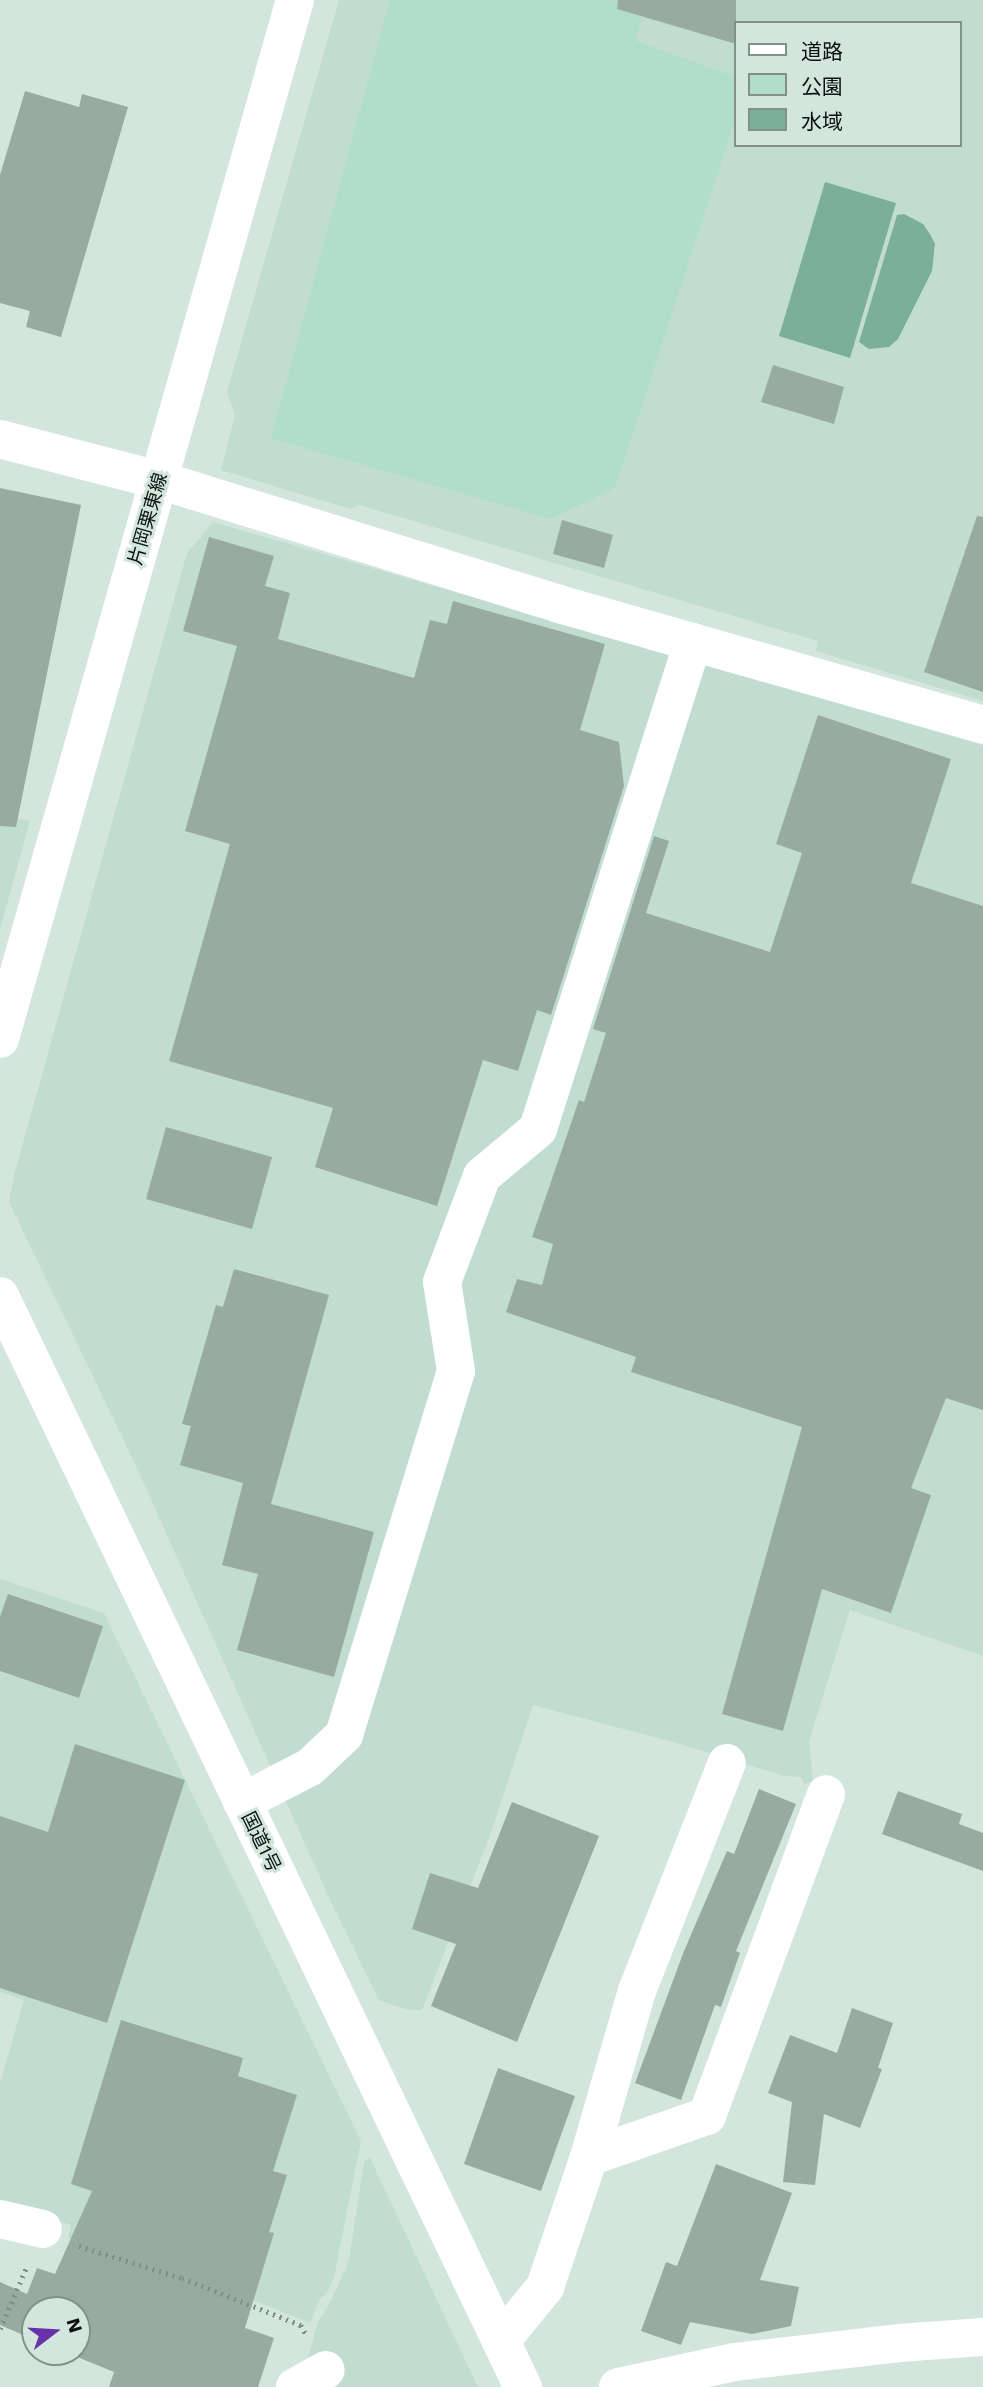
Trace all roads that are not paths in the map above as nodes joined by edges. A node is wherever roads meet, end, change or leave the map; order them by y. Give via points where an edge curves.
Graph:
1 (295, 0) edge
2 (0, 439) edge
3 (159, 480) junction
4 (692, 642) junction
5 (983, 725) edge
6 (0, 1039) edge
7 (0, 1296) edge
8 (727, 1763) dead end
9 (826, 1794) dead end
10 (242, 1802) junction
11 (589, 2157) junction
12 (0, 2219) edge
13 (43, 2230) road end
14 (983, 2337) edge
15 (501, 2341) junction
16 (523, 2387) edge
17 (618, 2387) edge

1 - 3 main road, 片岡栗東線
2 - 3 main road
3 - 4 main road
3 - 6 main road, 片岡栗東線
4 - 5 main road
4 - 10 main road via 538,1129 482,1176 442,1282 456,1371 344,1735 310,1767
7 - 10 main road, 国道1号
8 - 11 main road via 637,1991
9 - 11 main road via 707,2116
10 - 15 main road, 国道1号
11 - 15 main road via 545,2287
12 - 13 main road
14 - 17 main road via 735,2362
15 - 16 main road, 国道1号

